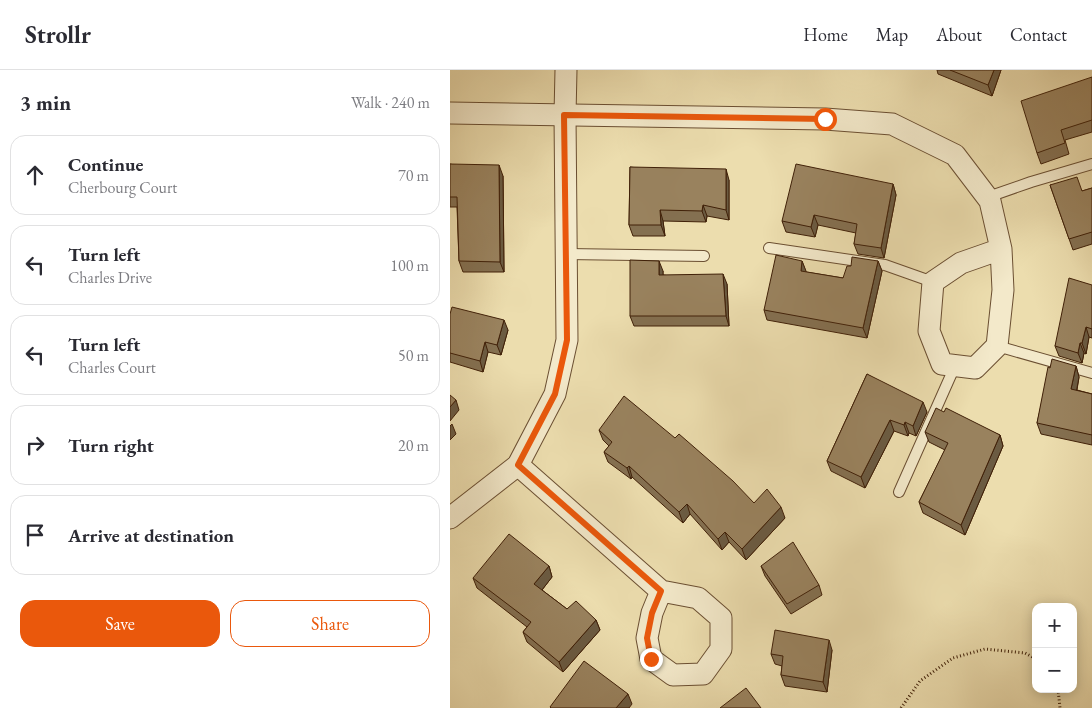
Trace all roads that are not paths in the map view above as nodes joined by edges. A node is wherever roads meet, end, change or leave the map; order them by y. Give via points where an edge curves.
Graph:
1 (566, 70) edge
2 (450, 113) edge
3 (564, 115) junction
4 (1092, 164) edge
5 (988, 197) junction
6 (769, 248) dead end
7 (1001, 250) junction
8 (566, 254) junction
9 (704, 256) dead end
10 (933, 282) junction
11 (997, 346) junction
12 (956, 366) junction
13 (1092, 373) edge
14 (518, 465) junction
15 (899, 492) dead end
16 (450, 518) edge
17 (661, 591) junction

1 - 3 street
2 - 3 street
3 - 5 street via 825,119 892,124 956,155
3 - 8 street
4 - 5 lane
5 - 7 street
6 - 10 lane via 884,265
7 - 10 street via 961,264
7 - 11 street via 1003,290
8 - 9 lane
8 - 14 street via 567,340 555,394
10 - 12 street via 928,331 942,364
11 - 12 street via 975,368
11 - 13 lane
12 - 15 lane
14 - 16 street
14 - 17 street
17 - 17 street via 698,598 721,618 721,649 703,674 673,675 651,659 647,638

